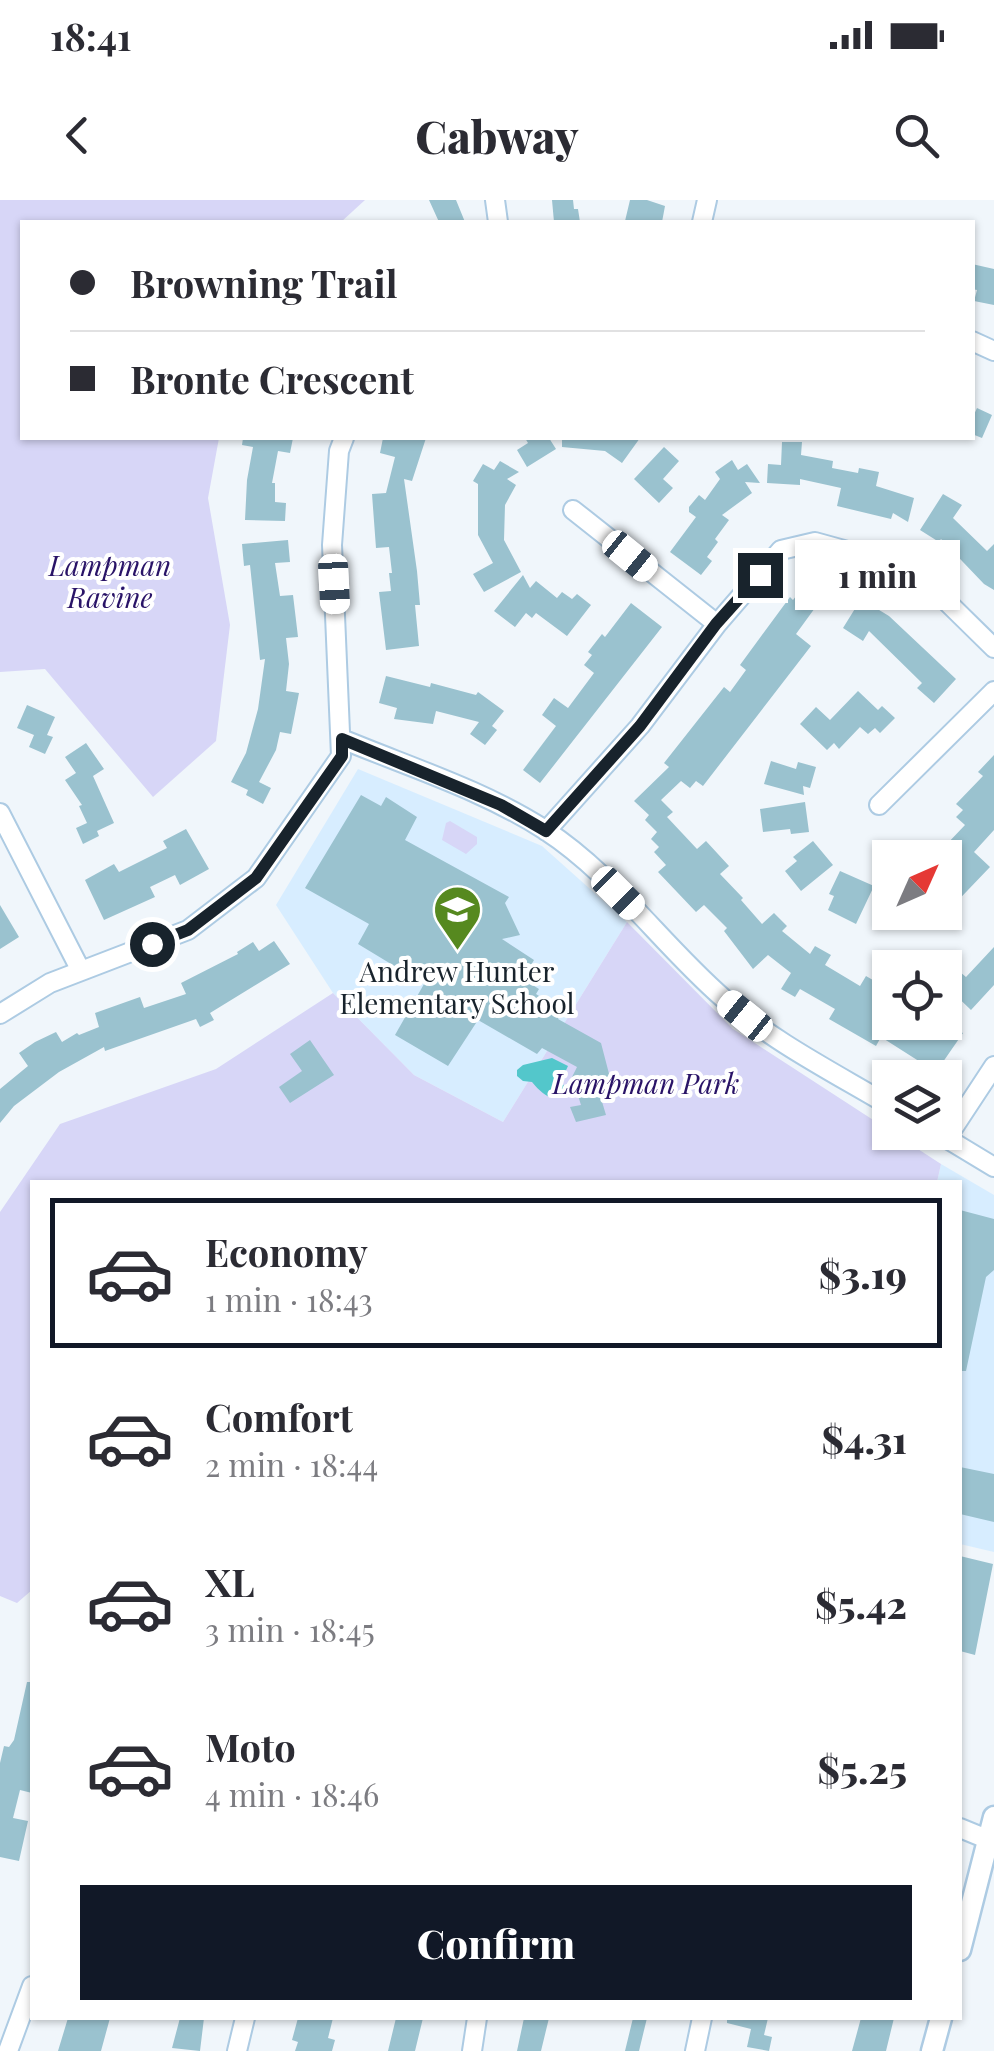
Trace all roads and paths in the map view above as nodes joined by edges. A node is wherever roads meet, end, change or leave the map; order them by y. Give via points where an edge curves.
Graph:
1 (343, 440) edge
2 (573, 510) dead end
3 (716, 624) junction
4 (994, 648) edge
5 (994, 691) edge
6 (342, 739) junction
7 (879, 805) dead end
8 (0, 813) edge
9 (546, 831) junction
10 (80, 971) junction
11 (0, 1014) edge
12 (994, 1066) edge
13 (872, 1095) edge
14 (962, 1108) edge
15 (962, 1148) edge
16 (994, 1166) edge
17 (994, 1817) edge
18 (962, 1829) edge
19 (992, 1841) edge
20 (962, 1943) edge
21 (30, 1991) edge
22 (245, 2020) edge
23 (478, 2020) edge
24 (702, 2020) edge
25 (941, 2020) edge
26 (8, 2051) edge
27 (237, 2051) edge
28 (472, 2051) edge
29 (695, 2051) edge
30 (932, 2051) edge

1 - 6 street via 332,545
2 - 3 street
3 - 4 street via 782,550 815,542 902,566
3 - 9 street via 640,726
5 - 7 street
6 - 9 street via 501,805
6 - 10 street via 342,756 256,878 188,930
8 - 10 street
9 - 13 street via 595,870 733,1006
10 - 11 street
12 - 14 street
15 - 16 street
17 - 19 street
18 - 19 street
19 - 20 street
21 - 26 street
22 - 27 street
23 - 28 street
24 - 29 street
25 - 30 street

